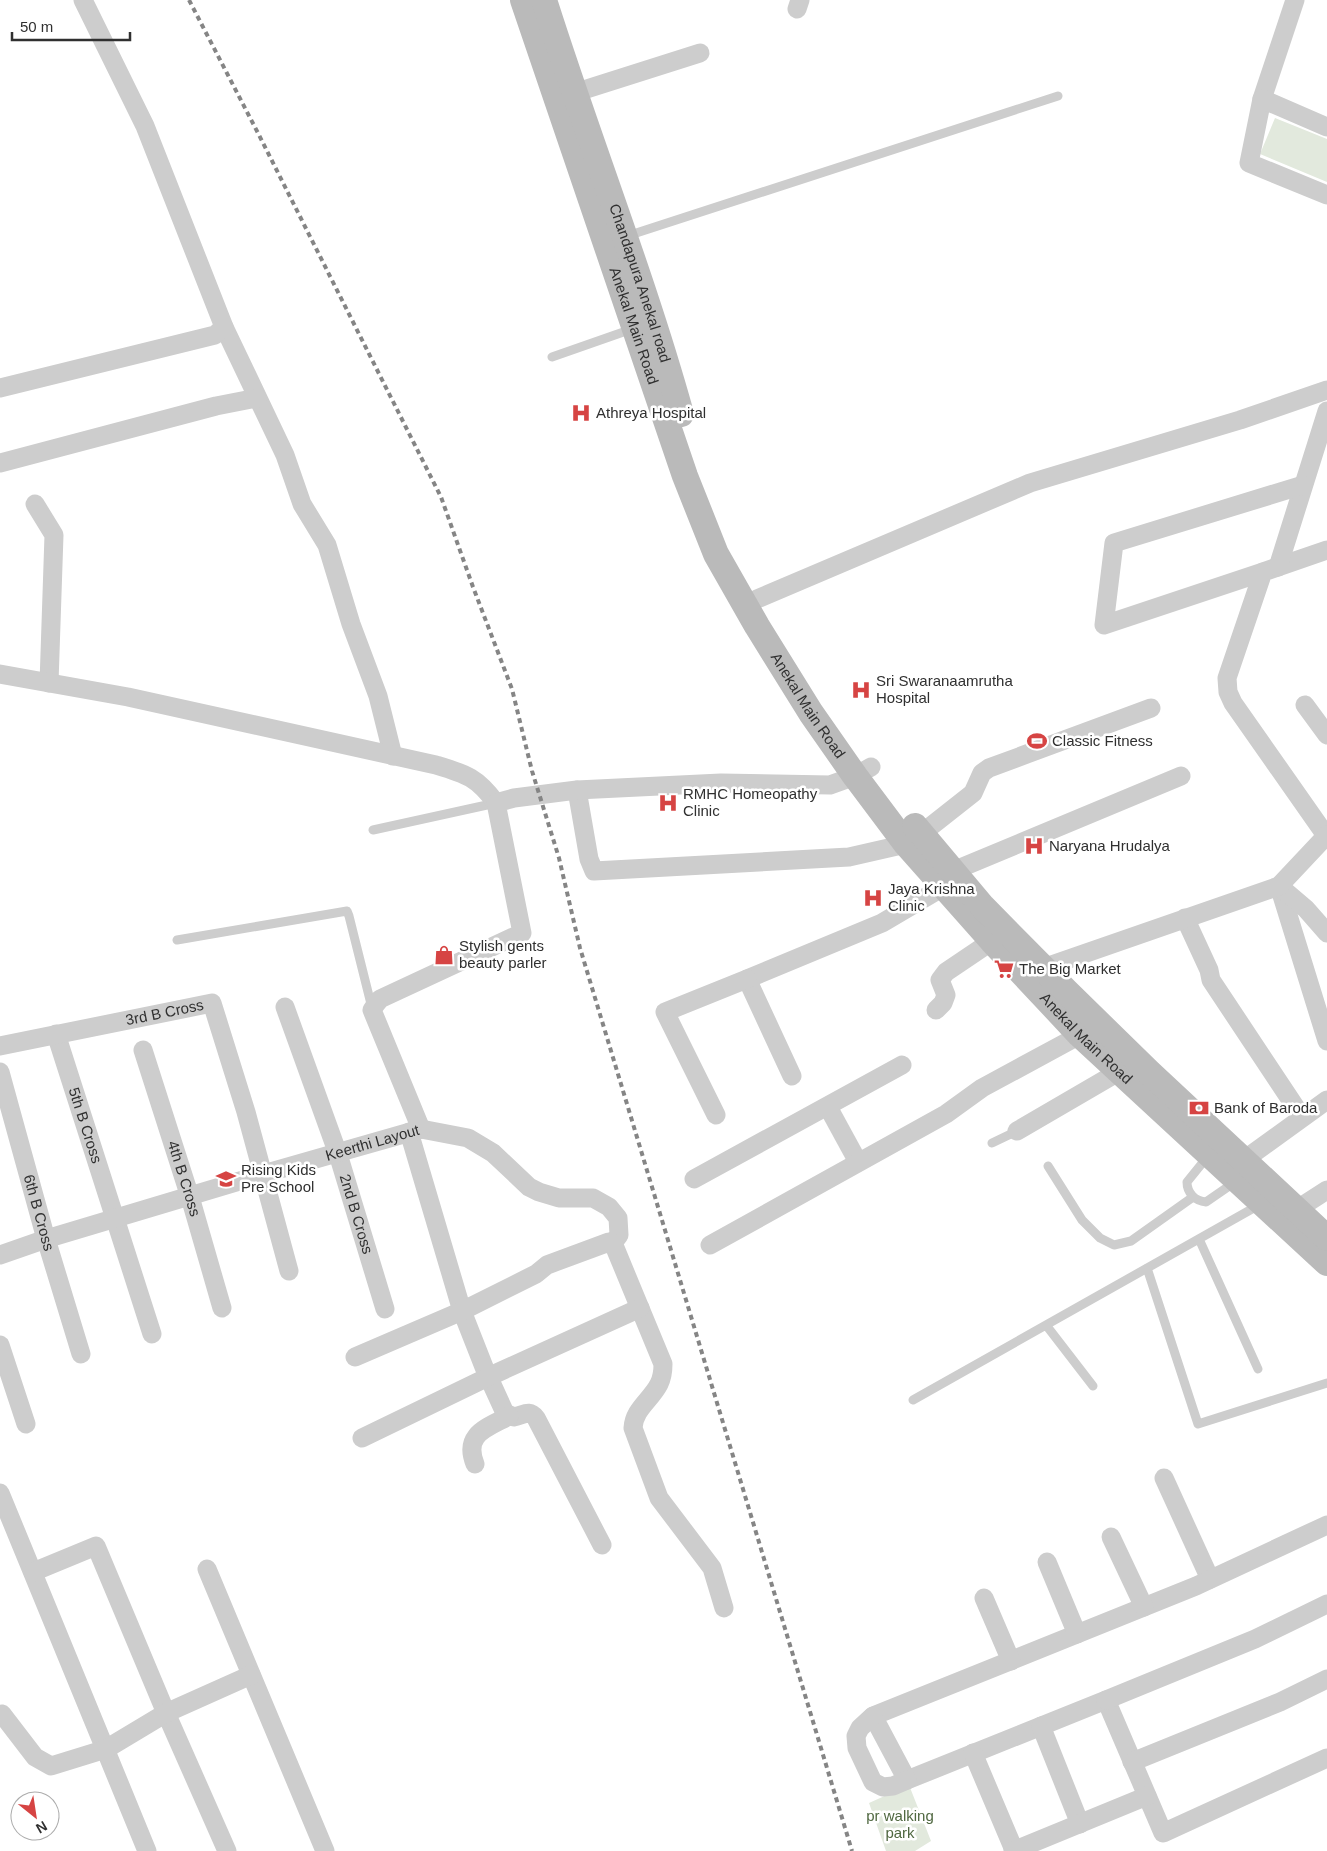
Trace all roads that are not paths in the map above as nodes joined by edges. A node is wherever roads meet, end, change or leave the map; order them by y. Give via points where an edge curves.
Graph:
1 (83, 0) edge
2 (523, 0) edge
3 (544, 0) edge
4 (1294, 0) edge
5 (700, 53) dead end
6 (574, 93) junction
7 (1058, 96) dead end
8 (1262, 99) junction
9 (1327, 127) edge
10 (1327, 195) edge
11 (624, 236) junction
12 (224, 327) junction
13 (634, 328) junction
14 (552, 357) dead end
15 (0, 388) edge
16 (1327, 390) edge
17 (257, 398) junction
18 (1327, 411) edge
19 (0, 463) edge
20 (1303, 485) junction
21 (35, 504) dead end
22 (1327, 550) edge
23 (1270, 570) junction
24 (758, 599) junction
25 (0, 674) edge
26 (49, 683) junction
27 (1305, 705) dead end
28 (1151, 708) dead end
29 (1327, 735) edge
30 (393, 756) junction
31 (863, 772) junction
32 (1181, 776) dead end
33 (577, 790) junction
34 (496, 802) junction
35 (373, 830) dead end
36 (1327, 836) edge
37 (913, 839) junction
38 (948, 879) junction
39 (1279, 886) junction
40 (1185, 918) junction
41 (1327, 933) edge
42 (177, 940) dead end
43 (992, 941) junction
44 (1043, 968) junction
45 (747, 979) junction
46 (376, 1005) junction
47 (285, 1007) dead end
48 (936, 1010) dead end
49 (56, 1034) junction
50 (1080, 1035) junction
51 (1327, 1041) edge
52 (0, 1046) edge
53 (143, 1050) dead end
54 (902, 1065) dead end
55 (1128, 1065) junction
56 (0, 1072) edge
57 (792, 1076) dead end
58 (1327, 1100) edge
59 (828, 1107) junction
60 (716, 1115) dead end
61 (1302, 1117) junction
62 (415, 1131) junction
63 (1017, 1131) joint
64 (992, 1142) dead end
65 (338, 1154) junction
66 (1210, 1154) junction
67 (858, 1162) junction
68 (1048, 1166) dead end
69 (1240, 1170) junction
70 (263, 1174) junction
71 (694, 1179) dead end
72 (1327, 1190) edge
73 (190, 1197) junction
74 (1193, 1197) junction
75 (1269, 1198) junction
76 (1296, 1210) junction
77 (115, 1218) junction
78 (1327, 1238) edge
79 (46, 1239) junction
80 (1199, 1239) junction
81 (614, 1243) junction
82 (710, 1245) dead end
83 (0, 1255) edge
84 (1327, 1263) edge
85 (1147, 1268) junction
86 (288, 1271) dead end
87 (222, 1308) dead end
88 (640, 1308) junction
89 (385, 1309) dead end
90 (462, 1311) junction
91 (1046, 1325) junction
92 (152, 1334) dead end
93 (0, 1346) edge
94 (81, 1354) dead end
95 (356, 1357) dead end
96 (1258, 1369) dead end
97 (488, 1376) junction
98 (1327, 1383) edge
99 (1093, 1386) dead end
100 (913, 1400) dead end
101 (509, 1416) junction
102 (26, 1424) dead end
103 (362, 1438) dead end
104 (475, 1464) dead end
105 (1164, 1478) dead end
106 (0, 1493) edge
107 (1327, 1525) edge
108 (1111, 1537) dead end
109 (602, 1545) dead end
110 (1047, 1562) dead end
111 (207, 1569) dead end
112 (32, 1572) junction
113 (1210, 1579) junction
114 (984, 1598) dead end
115 (1327, 1604) edge
116 (1144, 1607) junction
117 (724, 1608) dead end
118 (1077, 1634) junction
119 (1010, 1661) junction
120 (251, 1675) junction
121 (1327, 1679) edge
122 (1106, 1700) junction
123 (166, 1713) junction
124 (2, 1714) dead end
125 (873, 1716) junction
126 (1041, 1726) junction
127 (106, 1749) junction
128 (973, 1754) junction
129 (1327, 1758) edge
130 (1132, 1762) junction
131 (907, 1780) junction
132 (1147, 1796) junction
133 (1080, 1824) junction
134 (147, 1851) edge
135 (227, 1851) edge
136 (325, 1851) edge
137 (1013, 1851) edge

1 - 12 street via 145,126
2 - 13 main road, Anekal Main Road
3 - 6 main road, Chandapura Anekal road
4 - 8 street
5 - 6 street
6 - 11 main road, Chandapura Anekal road
7 - 11 lane
8 - 9 street
8 - 10 street via 1249,163
11 - 24 main road, Chandapura Anekal road via 662,345 701,480
12 - 15 street via 215,335
12 - 17 street
13 - 14 lane
13 - 31 main road, Anekal Main Road via 685,476 716,554 811,713
16 - 24 street via 1240,420 1030,483
17 - 19 street
17 - 30 street via 285,454 302,504 328,545 351,624 378,696
18 - 20 street
20 - 23 street
20 - 23 street via 1114,542 1104,625
21 - 26 street via 54,535
22 - 23 street
23 - 36 street via 1227,678 1228,692
24 - 31 main road, Chandapura Anekal road
25 - 26 street
26 - 30 street
27 - 29 street
28 - 37 street via 989,768 982,773 973,793
30 - 34 street via 460,772 479,783
31 - 33 street via 830,785 721,783
31 - 37 main road, Anekal Main Road
32 - 38 street
33 - 34 street
33 - 37 street via 594,871 850,857
34 - 35 lane
34 - 46 street via 522,933
36 - 39 street
37 - 38 main road, Anekal Main Road
38 - 43 main road, Anekal Main Road
38 - 44 main road via 983,907
38 - 45 street via 882,923
39 - 40 street
39 - 41 street
39 - 51 street
40 - 44 street
40 - 61 street via 1210,970 1210,980
42 - 46 lane, Keerthi Layout via 347,912
43 - 48 street via 946,972 940,980 946,995
43 - 50 main road, Anekal Main Road
44 - 55 main road
45 - 57 street
45 - 60 street via 665,1012
46 - 62 street, Keerthi Layout
47 - 65 street, 2nd B Cross
49 - 52 street, 3rd B Cross
49 - 70 street, 3rd B Cross via 212,1003
49 - 77 street, 5th B Cross
50 - 55 main road, Anekal Main Road
50 - 67 street via 982,1088 946,1114
53 - 73 street, 4th B Cross
54 - 59 street
55 - 63 street
55 - 66 main road, Anekal Main Road
55 - 69 main road
56 - 79 street, 6th B Cross
58 - 61 street
59 - 67 street
59 - 71 street
61 - 69 street
62 - 65 street, Keerthi Layout
62 - 81 street via 468,1138 493,1153 529,1187 539,1192 559,1198 593,1198 609,1207 618,1218 620,1234
62 - 90 street
63 - 64 lane
65 - 70 street, Keerthi Layout
65 - 89 street, 2nd B Cross
66 - 69 main road, Anekal Main Road
66 - 74 lane via 1187,1182
67 - 82 street
68 - 74 lane via 1082,1220 1100,1238 1114,1245 1131,1241
69 - 74 lane via 1206,1202
69 - 75 main road, Anekal Main Road
70 - 73 street, Keerthi Layout
70 - 86 street
72 - 76 street
73 - 77 street, Keerthi Layout
73 - 87 street, 4th B Cross
75 - 76 main road
75 - 80 lane
75 - 84 main road, Anekal Main Road
76 - 78 main road
77 - 79 street, Keerthi Layout
77 - 92 street, 5th B Cross
79 - 83 street, Keerthi Layout
79 - 94 street, 6th B Cross
80 - 85 lane
80 - 96 lane
81 - 88 street
81 - 90 street via 609,1242 547,1265 536,1274
85 - 91 lane
85 - 98 lane via 1198,1424
88 - 97 street
88 - 117 street via 663,1364 660,1384 638,1411 633,1428 659,1498 712,1568
90 - 95 street
90 - 97 street
91 - 99 lane
91 - 100 lane
93 - 102 street
97 - 101 street
97 - 103 street
101 - 104 street via 475,1437 472,1445
101 - 109 street via 527,1412 536,1418
105 - 113 street
106 - 112 street
107 - 113 street
108 - 116 street
110 - 118 street
111 - 120 street
112 - 123 street via 96,1546
112 - 127 street
113 - 116 street
114 - 119 street
115 - 122 street via 1255,1639
116 - 118 street
118 - 119 street
119 - 125 street
120 - 123 street
120 - 136 street
121 - 130 street via 1280,1702
122 - 126 street
122 - 130 street
123 - 127 street
123 - 135 street
124 - 127 street via 35,1757 52,1766
125 - 131 street
125 - 131 street via 856,1736 857,1748 874,1782 888,1787
126 - 128 street
126 - 133 street
127 - 134 street
128 - 131 street
128 - 137 street
129 - 132 street via 1163,1834
130 - 132 street
132 - 133 street
133 - 137 street

